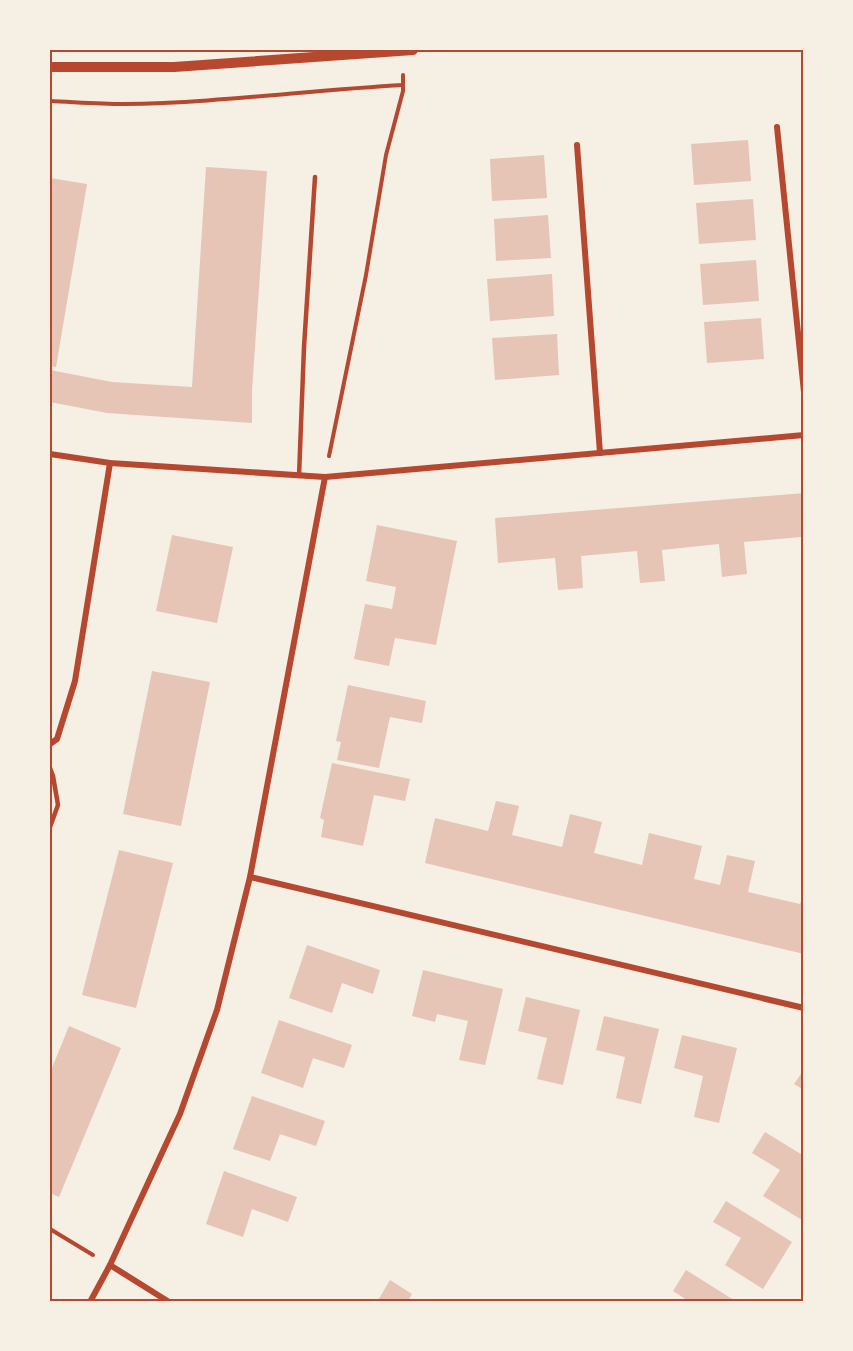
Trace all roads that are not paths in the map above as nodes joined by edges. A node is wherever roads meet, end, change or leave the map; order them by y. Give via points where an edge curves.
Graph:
1 (403, 50) edge
2 (413, 50) edge
3 (50, 67) edge
4 (777, 128) dead end
5 (577, 145) dead end
6 (315, 177) dead end
7 (804, 392) edge
8 (804, 435) edge
9 (600, 453) junction
10 (50, 454) edge
11 (110, 463) junction
12 (299, 476) junction
13 (325, 477) junction
14 (50, 744) edge
15 (50, 768) edge
16 (50, 827) edge
17 (250, 877) junction
18 (804, 1008) edge
19 (110, 1265) junction
20 (90, 1302) edge
21 (169, 1302) edge

1 - 2 street
1 - 3 street via 174,67
4 - 7 street
5 - 9 street
6 - 12 lane
8 - 9 street
9 - 13 street
10 - 11 street
11 - 12 street
11 - 14 street via 75,681 57,739
12 - 13 street
13 - 17 street
15 - 16 lane via 58,805
17 - 18 street
17 - 19 street via 217,1010 180,1114
19 - 20 street
19 - 21 street

